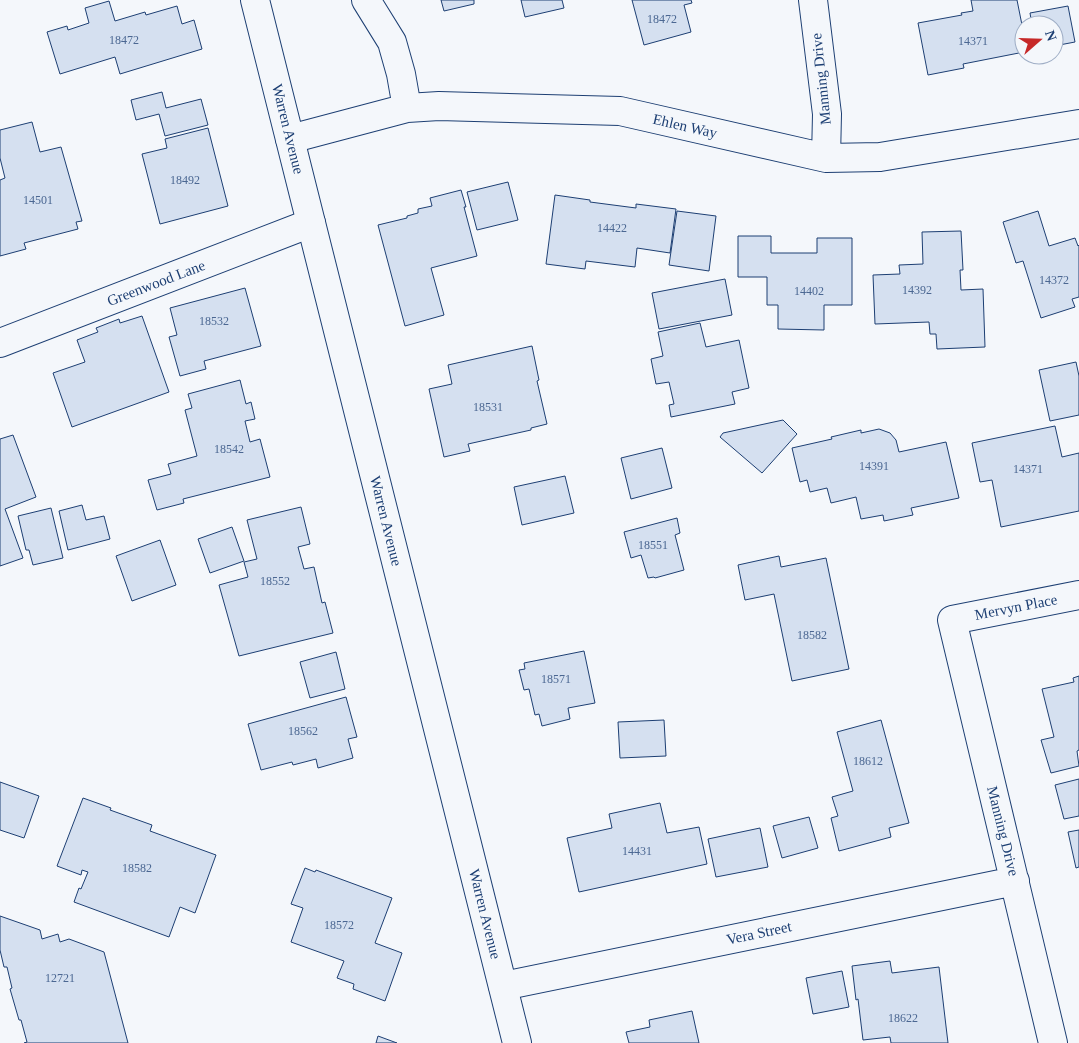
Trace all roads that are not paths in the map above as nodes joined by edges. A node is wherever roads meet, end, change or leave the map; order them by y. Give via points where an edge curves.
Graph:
1 (255, 0) edge
2 (366, 0) edge
3 (813, 0) edge
4 (407, 108) junction
5 (1079, 124) edge
6 (290, 139) junction
7 (826, 158) junction
8 (312, 223) junction
9 (0, 343) edge
10 (1079, 595) edge
11 (952, 620) joint
12 (1015, 881) junction
13 (503, 986) junction
14 (517, 1043) edge
15 (1053, 1043) edge

1 - 6 street, Warren Avenue
2 - 4 street via 392,42
3 - 7 street, Manning Drive via 827,114
4 - 6 street, Ehlen Way
4 - 7 street, Ehlen Way via 620,111
5 - 7 street, Ehlen Way via 880,157
6 - 8 street, Warren Avenue
8 - 9 street, Greenwood Lane
8 - 13 street, Warren Avenue
10 - 11 street, Mervyn Place
11 - 12 street, Manning Drive
12 - 13 street, Vera Street
12 - 15 street, Manning Drive
13 - 14 street, Warren Avenue

